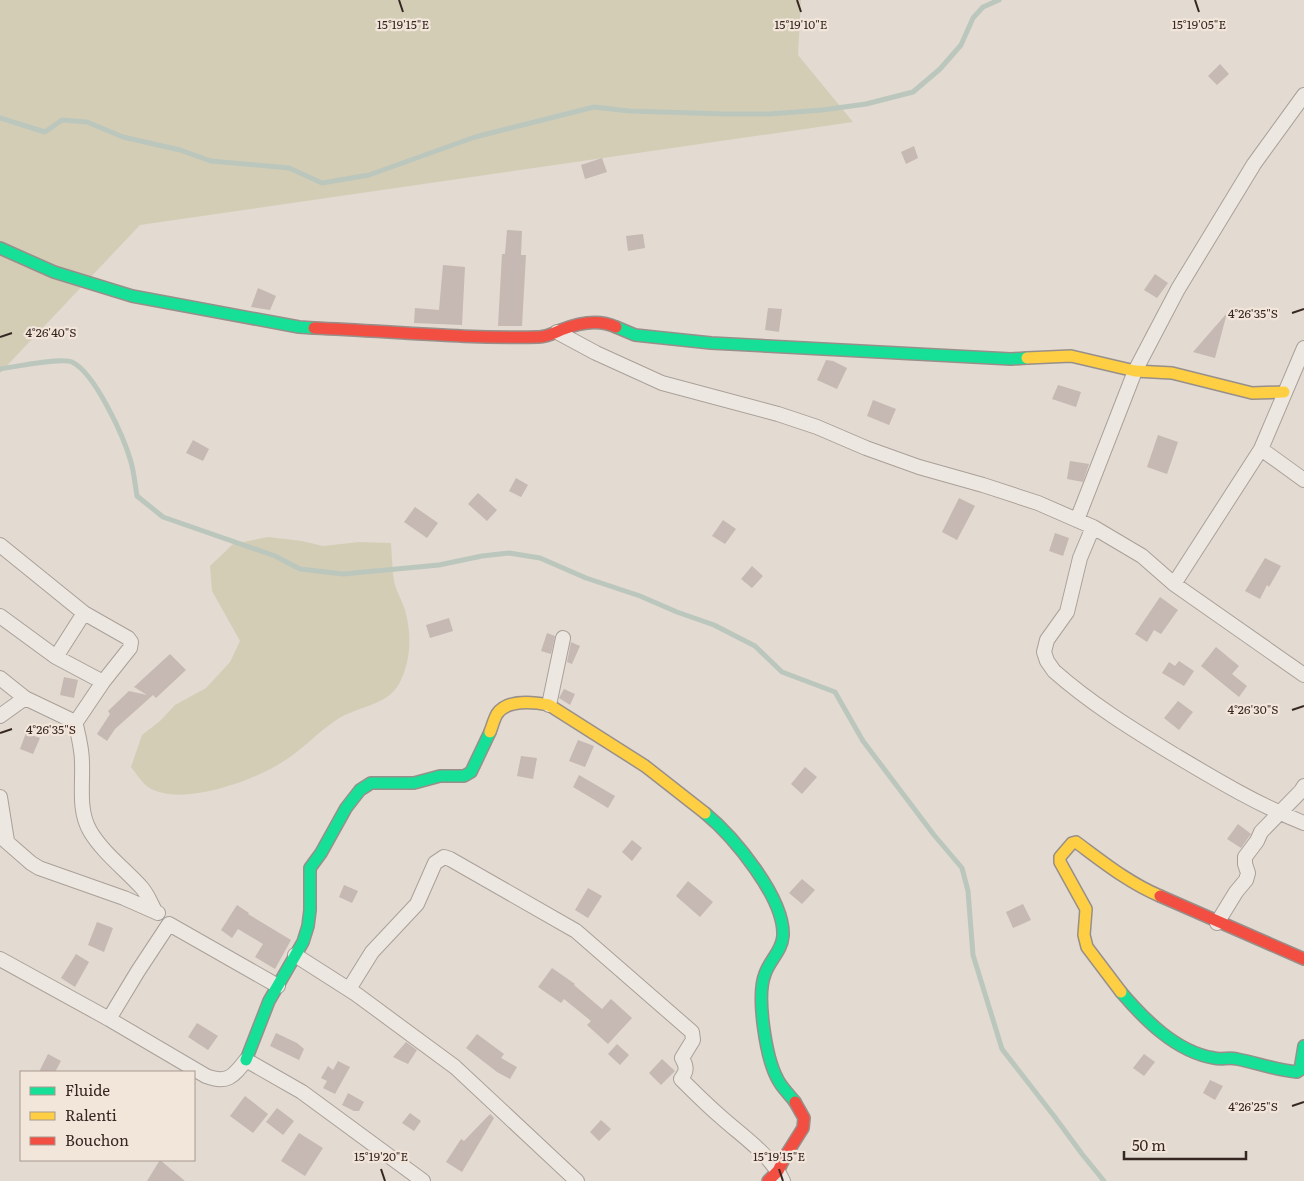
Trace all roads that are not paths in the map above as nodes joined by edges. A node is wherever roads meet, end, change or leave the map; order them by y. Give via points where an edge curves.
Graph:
1 (1304, 95) edge
2 (1304, 114) edge
3 (1290, 115) junction
4 (0, 248) edge
5 (558, 332) junction
6 (1304, 348) edge
7 (1135, 371) junction
8 (1298, 378) edge
9 (1284, 392) junction
10 (1261, 449) junction
11 (1304, 480) edge
12 (1077, 520) junction
13 (1093, 527) junction
14 (0, 545) edge
15 (1174, 584) junction
16 (84, 613) junction
17 (0, 616) edge
18 (563, 638) dead end
19 (56, 657) junction
20 (1304, 675) edge
21 (0, 678) edge
22 (103, 682) junction
23 (25, 698) junction
24 (549, 705) junction
25 (0, 716) edge
26 (75, 721) junction
27 (1304, 786) edge
28 (0, 797) edge
29 (1280, 813) junction
30 (1304, 823) edge
31 (4, 838) edge
32 (155, 912) junction
33 (1218, 923) junction
34 (170, 924) junction
35 (295, 956) junction
36 (0, 959) edge
37 (1304, 959) edge
38 (278, 986) junction
39 (348, 989) junction
40 (109, 1018) junction
41 (1304, 1046) edge
42 (246, 1060) junction
43 (781, 1176) edge
44 (423, 1181) edge
45 (577, 1181) edge
46 (768, 1181) edge

1 - 3 street
2 - 3 street
3 - 7 street via 1254,164 1178,289
4 - 5 street via 54,272 132,296 299,326 423,336 543,338
5 - 7 street via 584,323 607,323 635,335 710,343 1011,359 1071,356
5 - 12 street via 662,383 778,414 919,468 1029,500
6 - 8 street
7 - 9 street via 1172,373 1252,393
7 - 12 street
8 - 9 street
9 - 10 street
10 - 11 street
10 - 15 street
12 - 13 street
13 - 15 street via 1142,556
13 - 29 street via 1080,558 1067,612 1047,640 1044,652 1054,672 1136,731 1219,782
14 - 16 street
15 - 20 street
16 - 19 street
16 - 22 street via 131,642 130,648
17 - 19 street
18 - 24 street
19 - 22 street
21 - 23 street
22 - 26 street
23 - 25 street
23 - 26 street
24 - 35 street via 533,702 508,705 498,713 478,760 471,772 464,776 440,776 414,784 371,783 360,790 310,868 308,926
24 - 43 street via 682,793 726,831 769,889 783,935 764,975 762,995 768,1053 778,1081 802,1112 804,1124 789,1150
26 - 32 street via 80,740 84,817 102,848 144,890
27 - 29 street
28 - 31 street
29 - 30 street
29 - 33 street via 1261,832 1245,857 1246,880
31 - 32 street via 40,868
32 - 34 street
33 - 37 street
33 - 41 street via 1144,889 1076,842 1060,856 1060,862 1086,909 1085,946 1120,993 1160,1030 1185,1048 1212,1058 1228,1057 1297,1072
34 - 38 street
34 - 40 street
35 - 38 street
35 - 39 street
36 - 40 street
38 - 42 street via 259,1023
39 - 43 street via 372,952 417,904 436,863 444,857 450,859 576,931 692,1032 693,1040 682,1058 686,1066 681,1079 741,1133
39 - 45 street via 455,1067
40 - 42 street via 213,1079 232,1076
42 - 44 street via 302,1092
43 - 46 street

